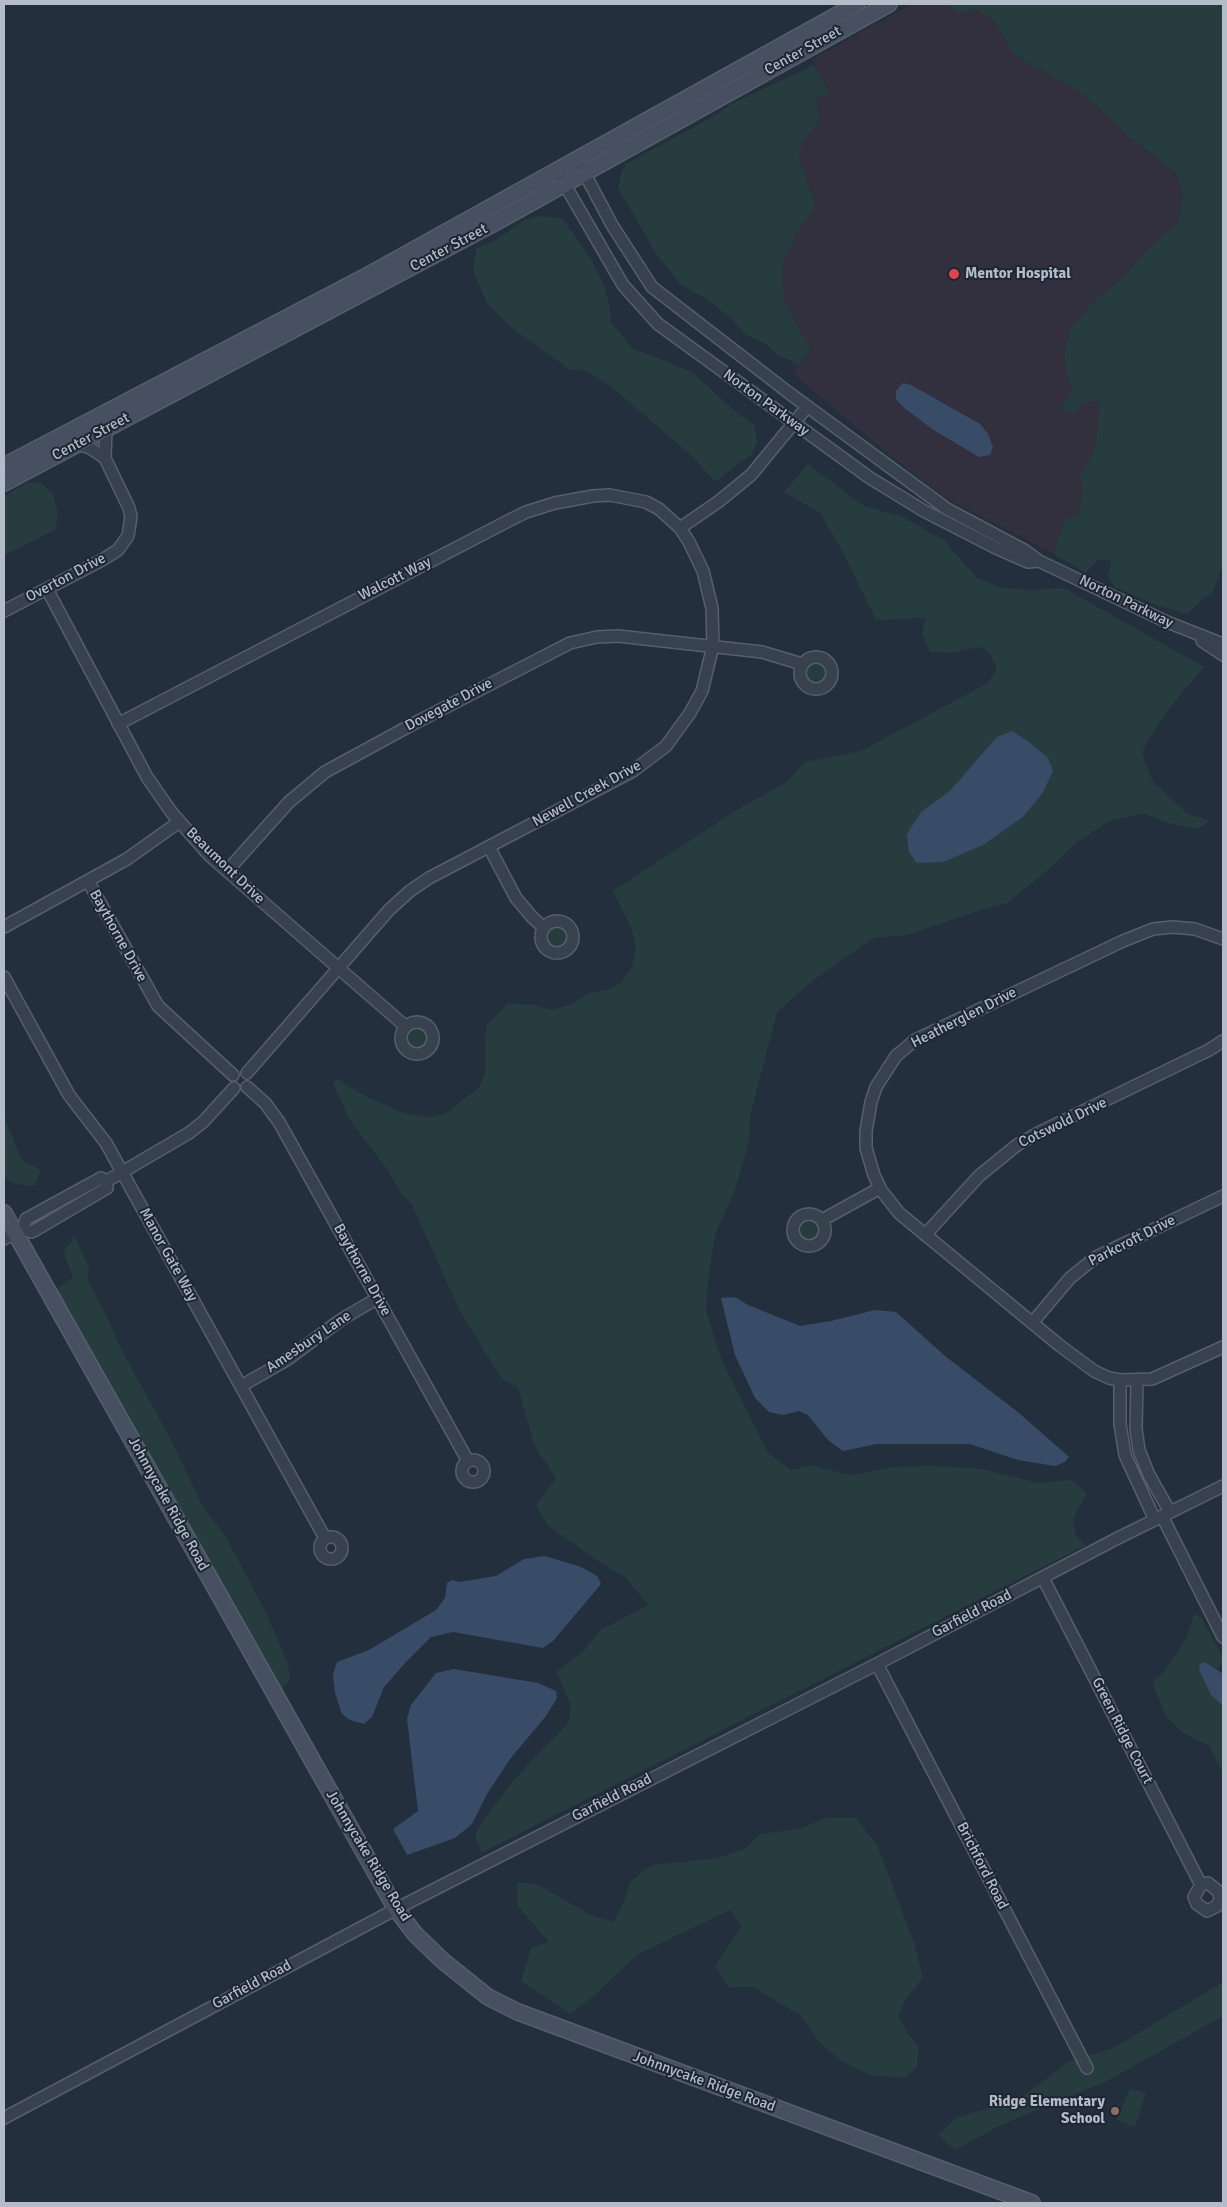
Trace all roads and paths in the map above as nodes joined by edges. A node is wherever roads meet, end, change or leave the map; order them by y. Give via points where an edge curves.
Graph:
1 (857, 4) edge
2 (889, 4) edge
3 (581, 166) junction
4 (560, 177) junction
5 (491, 207) junction
6 (498, 221) junction
7 (807, 407) junction
8 (794, 422) junction
9 (106, 429) junction
10 (78, 444) junction
11 (105, 458) junction
12 (4, 466) edge
13 (4, 483) edge
14 (680, 528) junction
15 (1039, 561) junction
16 (47, 589) junction
17 (4, 611) edge
18 (1185, 630) junction
19 (1223, 644) edge
20 (713, 646) junction
21 (1223, 655) edge
22 (802, 664) dead end
23 (118, 724) junction
24 (179, 822) junction
25 (489, 847) junction
26 (227, 871) junction
27 (88, 881) junction
28 (4, 927) edge
29 (544, 928) dead end
30 (1223, 939) edge
31 (338, 968) junction
32 (4, 977) edge
33 (405, 1026) dead end
34 (1223, 1041) edge
35 (247, 1073) junction
36 (233, 1075) junction
37 (248, 1087) junction
38 (234, 1088) junction
39 (122, 1173) junction
40 (880, 1188) junction
41 (1223, 1196) edge
42 (4, 1213) edge
43 (822, 1220) dead end
44 (14, 1233) edge
45 (926, 1235) junction
46 (378, 1298) junction
47 (1032, 1323) junction
48 (1223, 1347) edge
49 (1129, 1380) junction
50 (241, 1386) junction
51 (468, 1461) dead end
52 (1223, 1486) edge
53 (1162, 1516) junction
54 (325, 1538) dead end
55 (1043, 1578) junction
56 (1223, 1637) edge
57 (877, 1664) junction
58 (1201, 1885) dead end
59 (396, 1909) junction
60 (1087, 2068) dead end
61 (4, 2118) edge
62 (1032, 2203) edge

1 - 3 main road, Center Street
2 - 3 main road, Center Street
3 - 4 main road, Center Street
3 - 7 street, Norton Parkway via 612,225 652,287
4 - 5 main road, Center Street
4 - 6 main road, Center Street
4 - 8 street, Norton Parkway via 622,285 658,324
5 - 6 main road
5 - 12 main road, Center Street
6 - 9 main road, Center Street
7 - 8 street
7 - 15 street, Norton Parkway via 947,508
8 - 14 street via 751,475
8 - 15 street, Norton Parkway via 870,478 924,511 1028,562
9 - 10 main road, Center Street
9 - 11 street, Overton Drive
10 - 11 street
10 - 13 main road, Center Street
11 - 16 street, Overton Drive via 129,508 128,536 118,550
14 - 20 street, Newell Creek Drive via 695,553 709,590
14 - 23 street, Walcott Way via 659,509 622,496 592,496 526,512
15 - 18 street, Norton Parkway
16 - 17 street, Overton Drive
16 - 23 street, Beaumont Drive
18 - 19 street, Norton Parkway
18 - 21 street, Norton Parkway
20 - 22 street, Dovegate Drive via 762,652
20 - 25 street, Newell Creek Drive via 695,704 675,735 656,755 633,771
20 - 26 street, Dovegate Drive via 610,636 563,646 325,772 289,802
23 - 24 street, Beaumont Drive via 147,777
24 - 26 street, Beaumont Drive
24 - 27 street via 127,859
25 - 29 street via 516,898
25 - 31 street, Newell Creek Drive via 428,878 410,892
26 - 31 street, Beaumont Drive
27 - 28 street
27 - 36 street, Baythorne Drive via 158,1006
30 - 40 street, Heatherglen Drive via 1196,929 1153,929 915,1040 896,1056 876,1088 868,1116 866,1148
31 - 33 street, Beaumont Drive
31 - 35 street, Newell Creek Drive
32 - 39 street, Manor Gate Way via 70,1095 98,1132
34 - 45 street, Cotswold Drive via 1017,1145 979,1176
35 - 36 street via 239,1071
35 - 37 street
36 - 38 street
37 - 38 street
37 - 46 street, Baythorne Drive via 280,1122
38 - 39 street via 204,1122
39 - 44 street via 107,1181 101,1178 26,1219
39 - 50 street, Manor Gate Way
40 - 43 street
40 - 45 street, Heatherglen Drive via 899,1213
41 - 47 street, Parkcroft Drive via 1096,1257 1070,1278
42 - 44 main road, Johnnycake Ridge Road
44 - 59 main road, Johnnycake Ridge Road
45 - 47 street, Heatherglen Drive
46 - 50 street, Amesbury Lane
46 - 51 street, Baythorne Drive
47 - 49 street, Heatherglen Drive via 1083,1364 1109,1378
48 - 49 street via 1160,1376
49 - 53 street via 1139,1450
49 - 53 street via 1120,1424 1125,1455
50 - 54 street, Manor Gate Way
52 - 53 street, Garfield Road
53 - 55 street, Garfield Road
53 - 56 street
55 - 57 street, Garfield Road
55 - 58 street, Green Ridge Court
57 - 59 street, Garfield Road
57 - 60 street, Brichford Road
59 - 61 street, Garfield Road
59 - 62 main road, Johnnycake Ridge Road via 415,1934 464,1979 488,1997 518,2012

